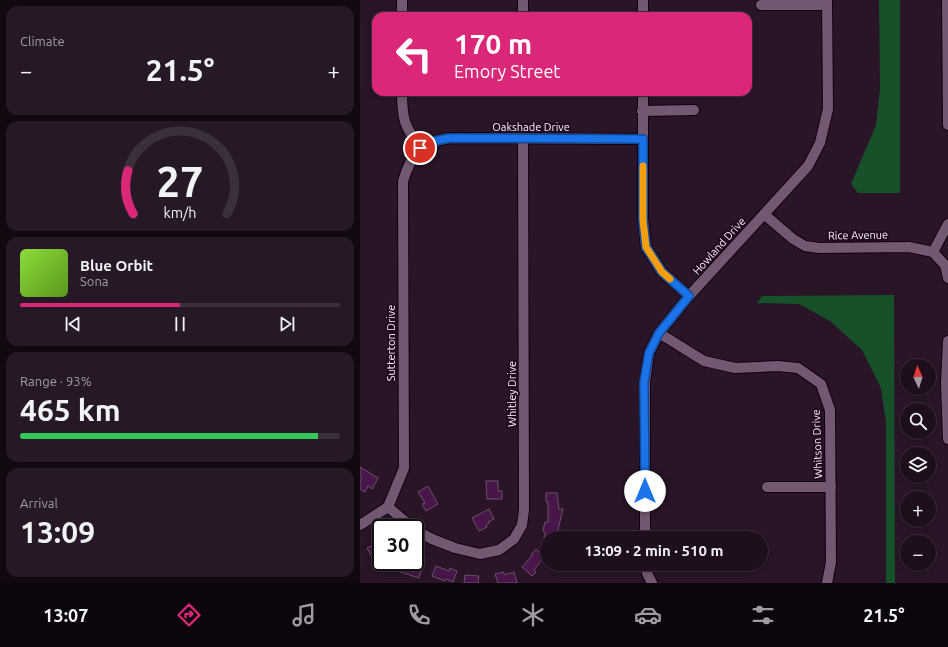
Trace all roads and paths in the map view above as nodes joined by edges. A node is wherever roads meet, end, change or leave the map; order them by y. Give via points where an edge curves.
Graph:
1 (402, 0) edge
2 (522, 0) edge
3 (643, 0) edge
4 (947, 0) edge
5 (827, 3) edge
6 (762, 5) dead end
7 (402, 12) edge
8 (523, 12) dead end
9 (643, 12) edge
10 (402, 96) edge
11 (642, 96) edge
12 (694, 110) dead end
13 (642, 111) junction
14 (948, 125) edge
15 (523, 139) junction
16 (643, 139) junction
17 (420, 148) junction
18 (764, 214) junction
19 (948, 224) edge
20 (933, 252) junction
21 (948, 278) edge
22 (689, 296) junction
23 (659, 333) junction
24 (948, 340) edge
25 (948, 439) edge
26 (767, 487) dead end
27 (831, 487) junction
28 (388, 507) junction
29 (402, 519) edge
30 (360, 525) edge
31 (645, 531) edge
32 (424, 535) edge
33 (647, 571) edge
34 (652, 583) edge
35 (827, 583) edge

1 - 7 street
2 - 8 street
3 - 9 street
4 - 14 street
5 - 6 street
5 - 18 street, Howland Drive via 828,110 820,143 808,166
10 - 17 street via 405,123
11 - 13 street
12 - 13 street
13 - 16 street
15 - 16 street, Oakshade Drive
15 - 17 street, Oakshade Drive via 450,138 434,141
15 - 32 street, Whitley Drive via 522,525 514,539 499,550 480,554 455,548
16 - 22 street via 643,220 646,247 662,272
17 - 28 street, Sutterton Drive via 409,163 403,181 404,468
18 - 20 street, Rice Avenue via 792,239 805,246 909,247
18 - 22 street, Howland Drive
19 - 20 street
20 - 21 street via 945,265
22 - 23 street, Howland Drive
23 - 27 street, Whitson Drive via 704,361 735,368 798,368 821,384 830,410
23 - 31 street, Howland Drive via 649,353 644,382
24 - 25 street
26 - 27 street
27 - 35 street, Whitson Drive via 831,562
28 - 29 street, Whitley Drive
28 - 30 street
33 - 34 street

